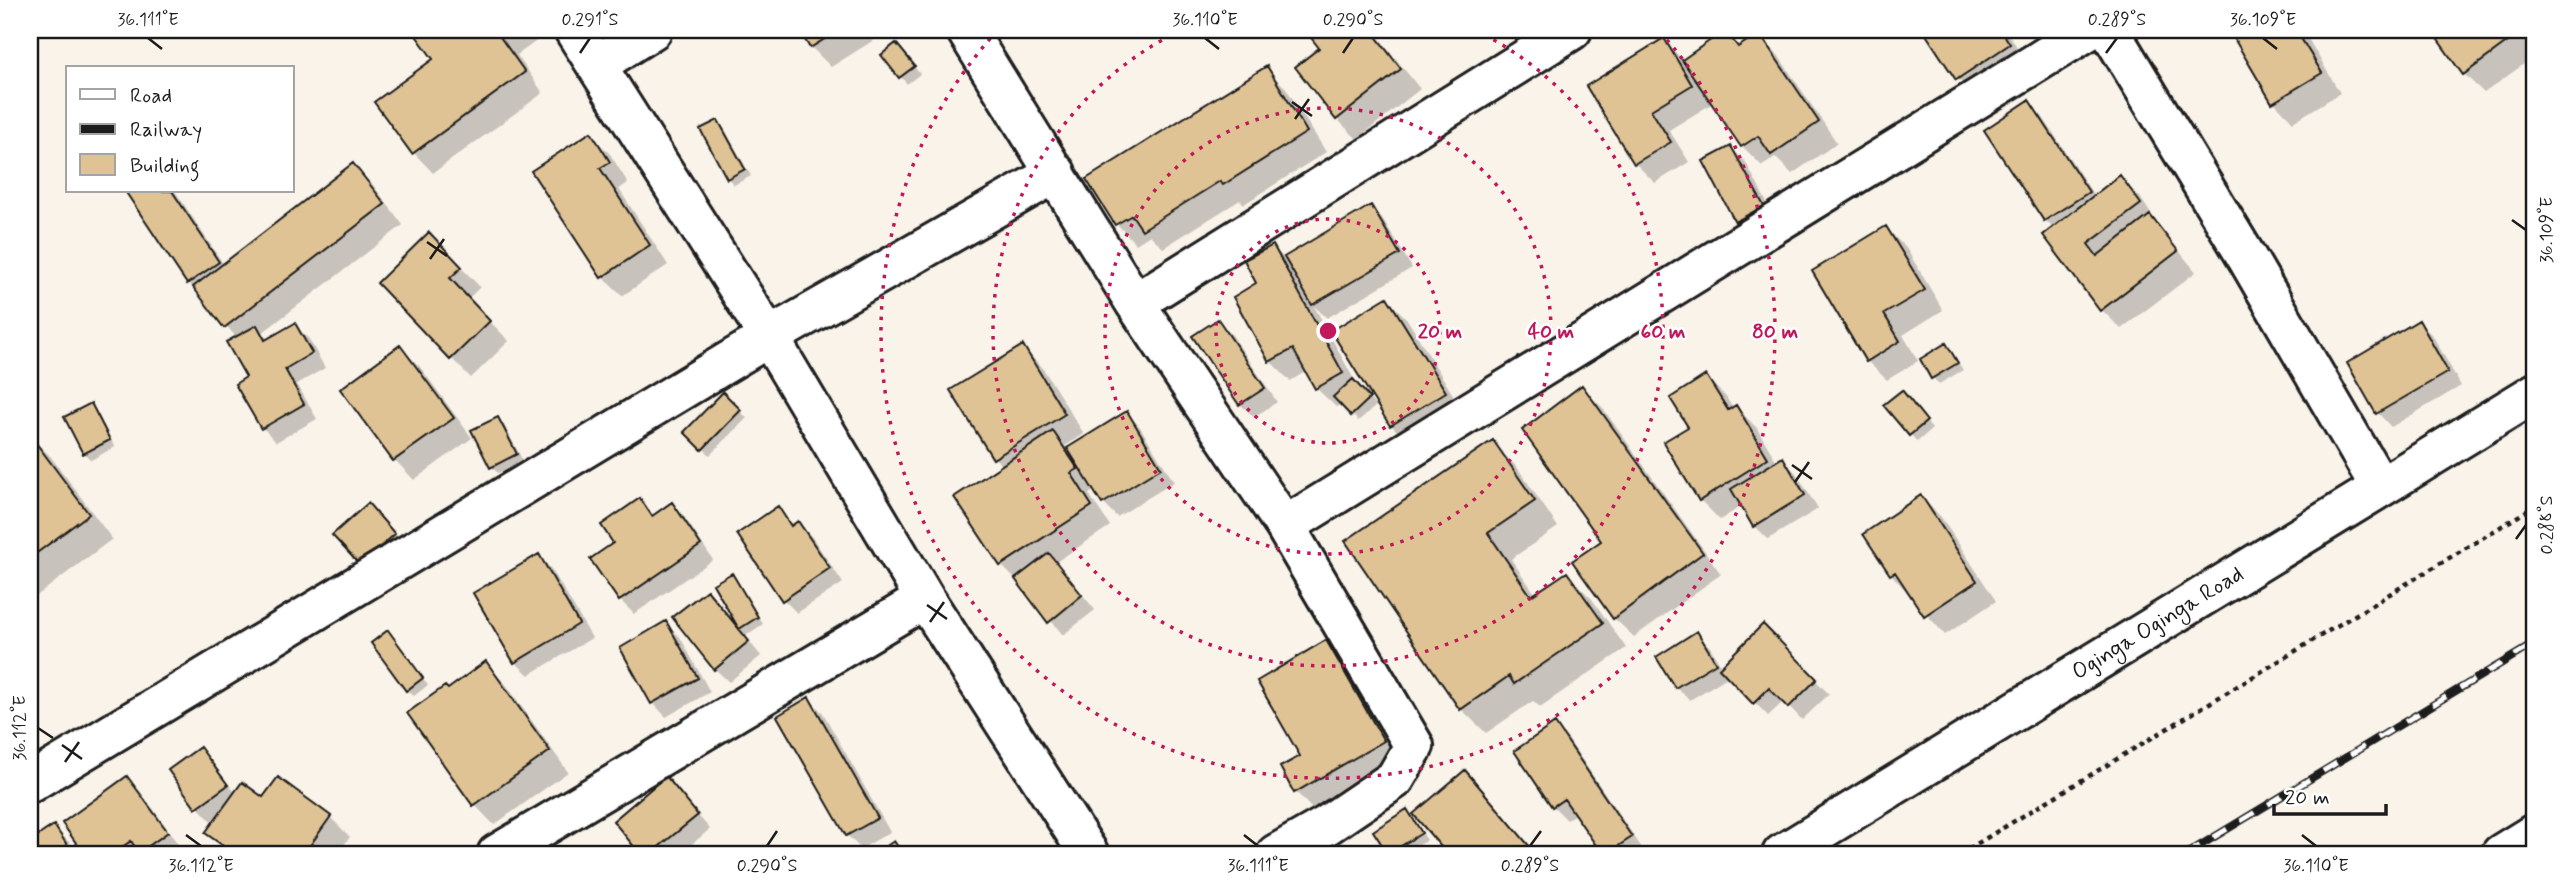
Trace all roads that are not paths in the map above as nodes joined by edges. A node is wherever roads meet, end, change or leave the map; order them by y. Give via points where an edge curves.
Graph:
1 (574, 30) edge
2 (652, 30) edge
3 (966, 30) edge
4 (1572, 30) edge
5 (2089, 30) edge
6 (2109, 30) edge
7 (597, 65) junction
8 (1056, 173) junction
9 (1135, 303) junction
10 (769, 337) junction
11 (2535, 393) edge
12 (2381, 487) junction
13 (1285, 526) junction
14 (925, 599) junction
15 (30, 783) edge
16 (2535, 833) edge
17 (497, 854) edge
18 (1089, 854) edge
19 (1276, 854) edge
20 (1782, 854) edge
21 (2501, 854) edge

1 - 7 main road
2 - 7 main road
3 - 8 main road
4 - 9 main road
5 - 13 main road
6 - 12 main road
7 - 10 main road
8 - 9 main road
8 - 10 main road
9 - 13 main road
10 - 14 main road
10 - 15 main road
11 - 12 main road, Oginga Oginga Road
12 - 20 main road, Oginga Oginga Road
13 - 19 main road via 1414,746 1395,779
14 - 17 main road
14 - 18 main road
16 - 21 main road

